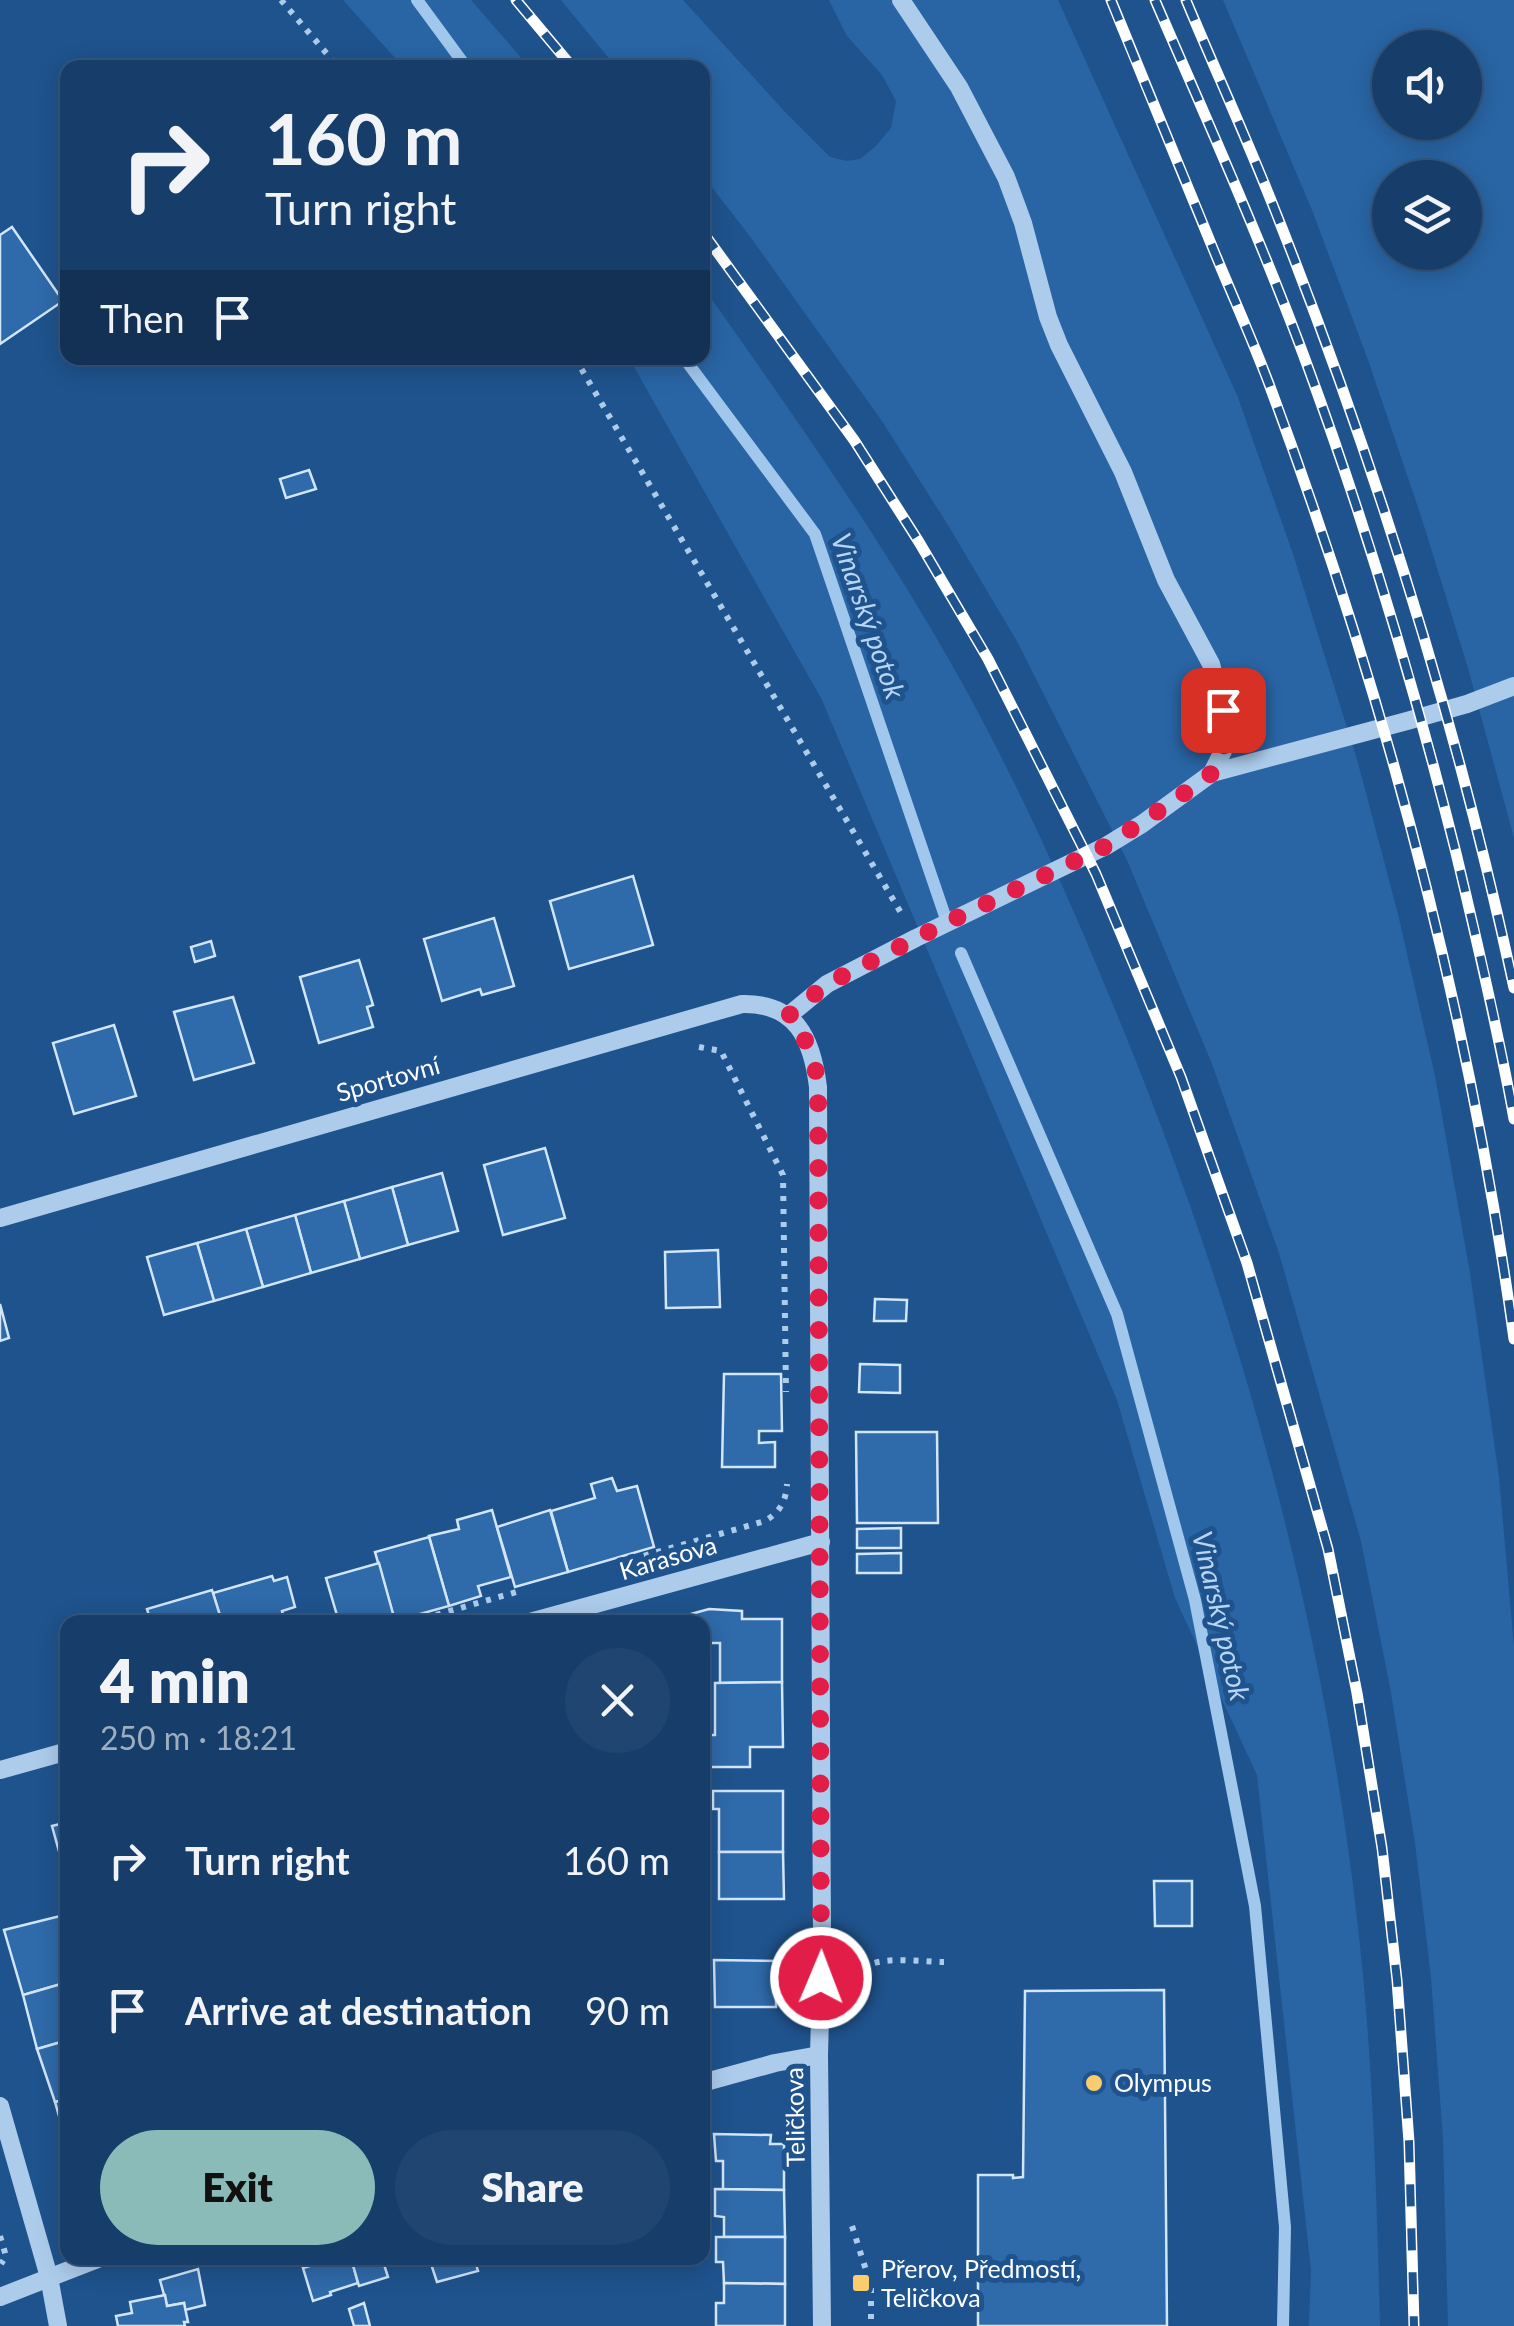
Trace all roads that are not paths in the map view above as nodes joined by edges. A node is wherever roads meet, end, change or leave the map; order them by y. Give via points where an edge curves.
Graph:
1 (901, 0) edge
2 (1514, 686) edge
3 (1212, 773) junction
4 (788, 1016) junction
5 (0, 1218) edge
6 (821, 1542) junction
7 (555, 1615) edge
8 (60, 1753) edge
9 (0, 1770) edge
10 (820, 2056) junction
11 (710, 2081) edge
12 (0, 2106) edge
13 (81, 2265) edge
14 (49, 2277) junction
15 (0, 2298) edge
16 (58, 2326) edge
17 (822, 2326) edge

1 - 3 street via 959,87 1006,177 1048,318 1211,664 1226,733
2 - 3 street
3 - 4 street via 1106,846 827,984
4 - 5 street, Sportovní via 761,1003 722,1008
4 - 6 street, Teličkova via 809,1044 818,1086
6 - 7 street, Karasova
6 - 10 street, Teličkova
8 - 9 street
10 - 11 street
10 - 17 street, Teličkova
12 - 14 street
13 - 14 street
14 - 15 street
14 - 16 street

